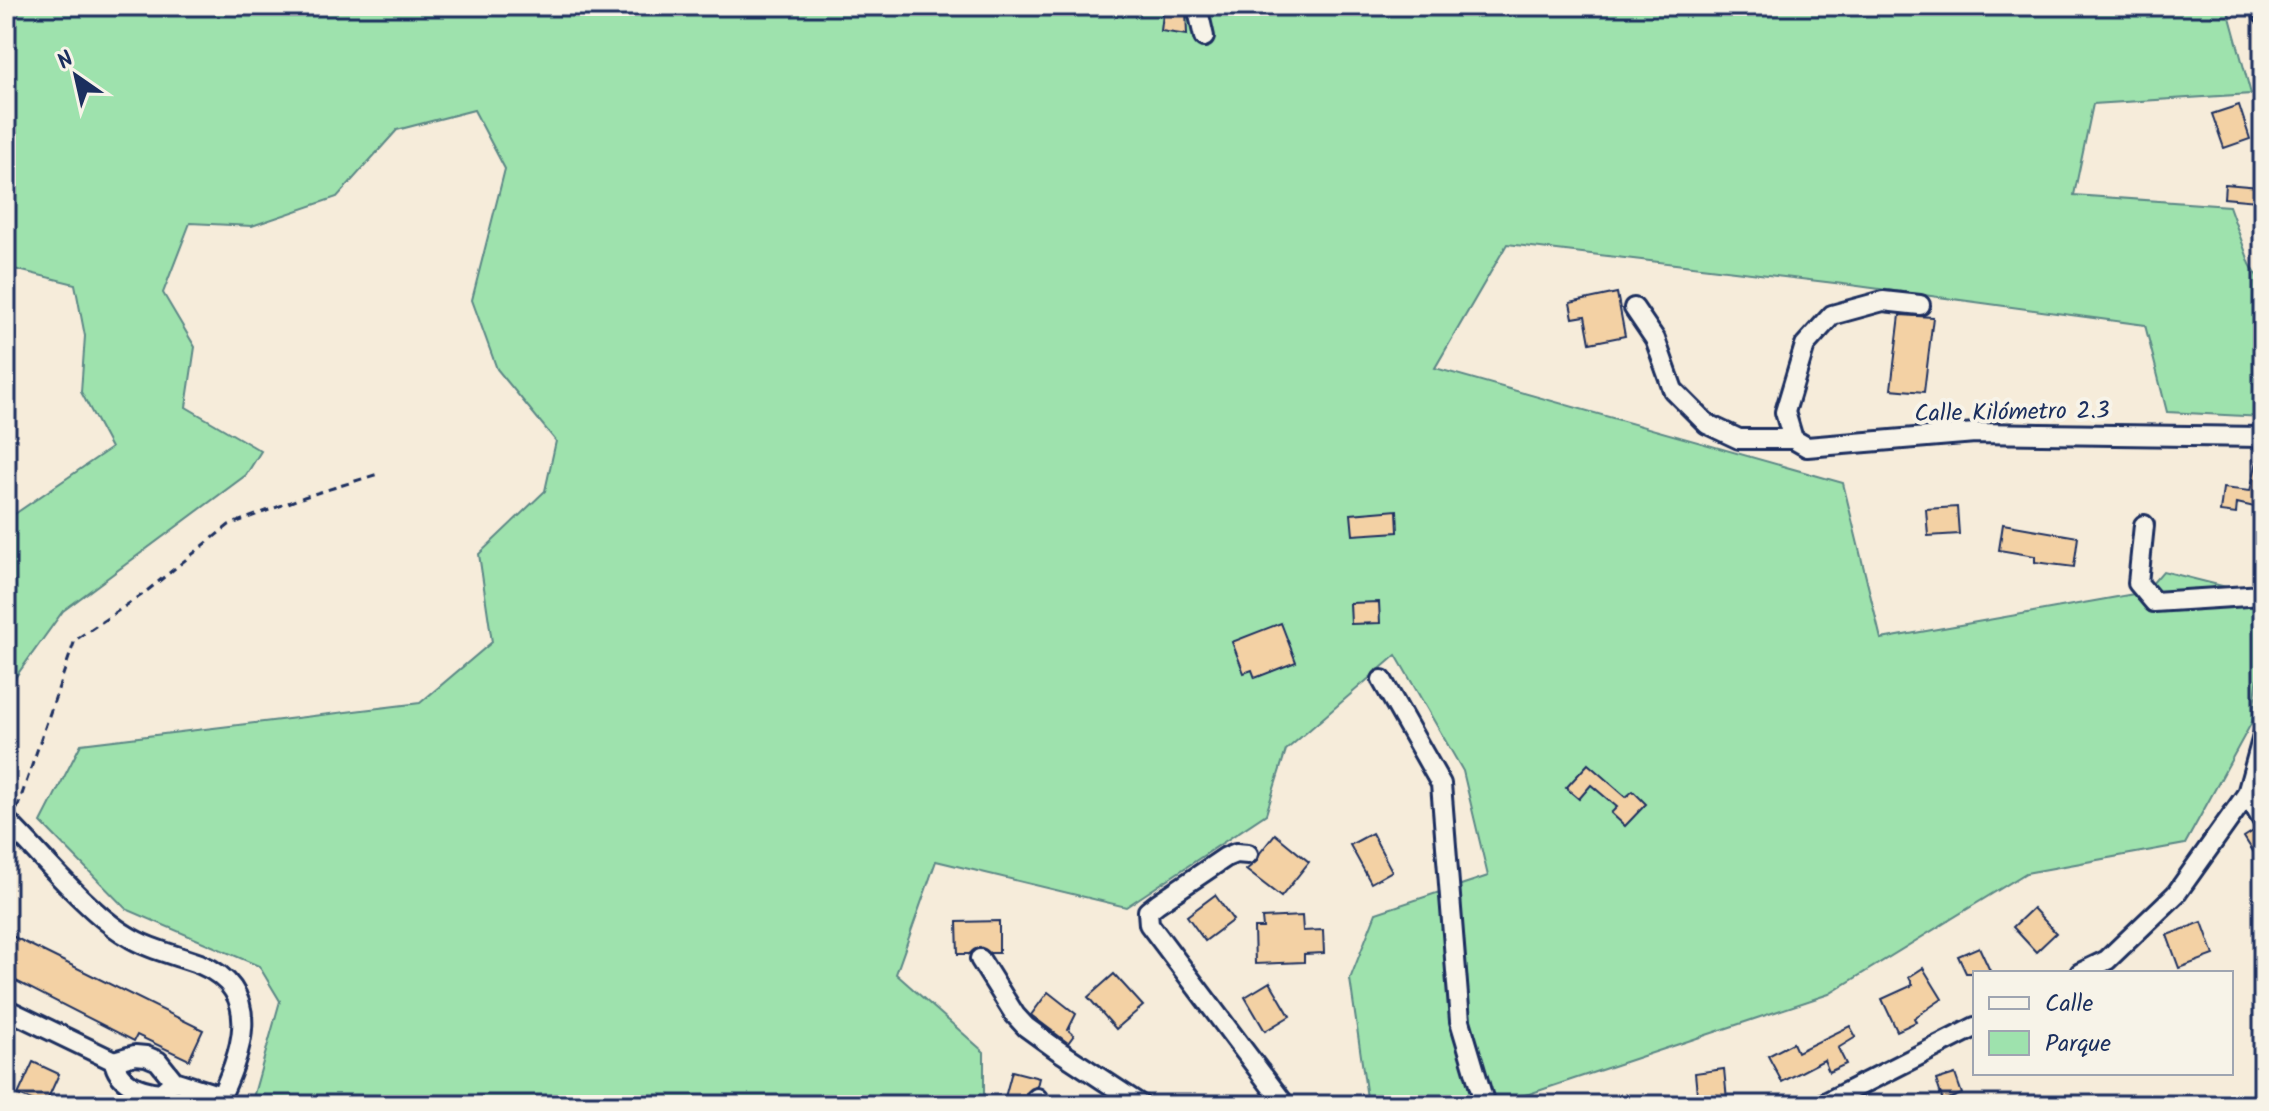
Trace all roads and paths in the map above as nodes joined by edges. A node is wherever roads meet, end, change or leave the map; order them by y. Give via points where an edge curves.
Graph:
1 (1197, 6) edge
2 (2261, 6) edge
3 (2263, 14) edge
4 (1204, 37) dead end
5 (1920, 305) dead end
6 (1634, 308) dead end
7 (2263, 437) edge
8 (1793, 439) junction
9 (378, 474) dead end
10 (2144, 525) dead end
11 (2263, 595) edge
12 (1382, 680) dead end
13 (2263, 736) edge
14 (2247, 794) junction
15 (2263, 821) edge
16 (11, 825) joint
17 (1248, 854) dead end
18 (980, 959) dead end
19 (2084, 971) edge
20 (6, 1009) edge
21 (1973, 1028) edge
22 (114, 1061) junction
23 (174, 1081) junction
24 (219, 1100) edge
25 (1141, 1105) edge
26 (1285, 1105) edge
27 (1485, 1105) edge
28 (1821, 1105) edge

1 - 4 street
2 - 3 street
5 - 8 street via 1883,301 1832,315 1805,345 1785,412
6 - 8 street, Calle Kilómetro 2.3 via 1655,339 1673,390 1707,424 1739,439
7 - 8 street, Calle Kilómetro 2.3 via 1975,433 1807,447
9 - 16 path via 229,525 75,640
10 - 11 street via 2138,583 2154,602
12 - 27 street via 1441,784 1460,1021
13 - 14 street
14 - 15 street
14 - 19 street via 2176,894 2107,960
16 - 24 street via 127,936 220,973 234,989 244,1015
17 - 26 street via 1226,857 1158,903 1148,911 1149,924
18 - 25 street via 1026,1027
20 - 22 street
21 - 28 street
22 - 23 street via 146,1056 158,1061
22 - 23 street via 116,1073 148,1092 161,1093
23 - 24 street

